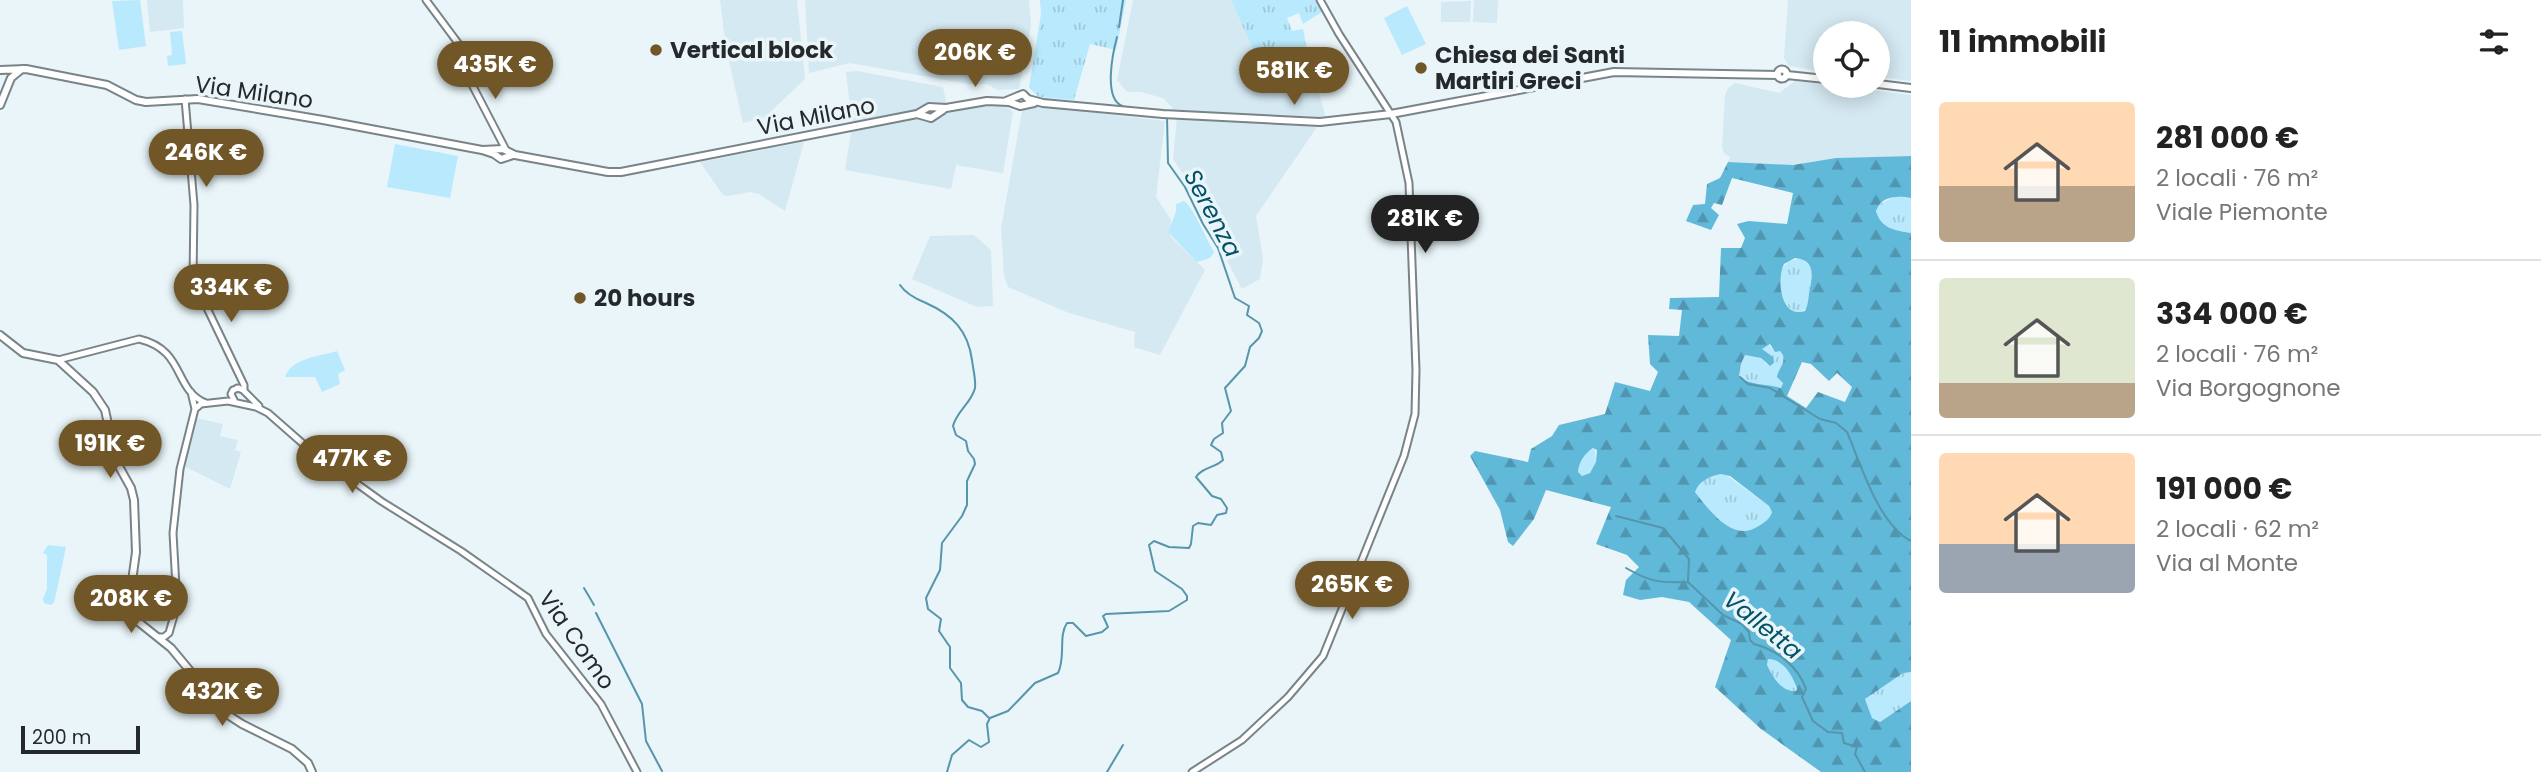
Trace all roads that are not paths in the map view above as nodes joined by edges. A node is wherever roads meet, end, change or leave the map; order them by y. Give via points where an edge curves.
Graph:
1 (426, 0) edge
2 (1321, 0) edge
3 (23, 68) junction
4 (0, 71) edge
5 (11, 78) junction
6 (1813, 78) edge
7 (1890, 85) edge
8 (1911, 88) edge
9 (185, 99) junction
10 (1016, 101) junction
11 (1026, 102) junction
12 (0, 105) edge
13 (1391, 114) junction
14 (502, 151) junction
15 (0, 335) edge
16 (62, 361) junction
17 (243, 382) junction
18 (237, 388) junction
19 (191, 392) junction
20 (245, 392) junction
21 (231, 394) junction
22 (220, 402) junction
23 (237, 402) junction
24 (205, 403) junction
25 (195, 409) junction
26 (261, 409) junction
27 (167, 634) junction
28 (159, 637) junction
29 (171, 648) junction
30 (312, 772) edge
31 (637, 772) edge
32 (1192, 772) edge

1 - 14 street via 458,43 466,73
2 - 13 street
3 - 4 main road, Via Milano
3 - 5 main road
3 - 9 main road, Via Milano via 107,85 146,102
4 - 5 main road
5 - 12 main road
6 - 13 main road via 1787,75 1783,70 1778,75 1614,72
7 - 8 main road
9 - 14 main road, Via Milano
9 - 17 street via 194,205 193,279
10 - 11 main road
10 - 11 main road via 1023,93
10 - 14 main road, Via Milano via 978,102 621,172
11 - 13 main road via 1320,122
13 - 32 street via 1409,183 1416,370 1415,406 1404,456 1323,656 1242,740
15 - 16 main road via 23,353
16 - 19 street via 139,339 167,352
16 - 28 main road via 106,410 116,461 134,500 136,552 128,610 135,621
17 - 18 street
17 - 20 street
18 - 20 street
18 - 21 street
19 - 24 street
19 - 25 street
20 - 23 street via 244,400
20 - 26 street, Via Como
21 - 22 street
21 - 23 street
22 - 23 street
22 - 24 street
23 - 26 street
24 - 25 street
25 - 27 street via 177,491 173,533 177,605
26 - 31 street, Via Como via 381,501 528,598 546,634 601,704
27 - 28 street
27 - 29 street
28 - 29 main road
29 - 30 main road via 225,713 292,749

